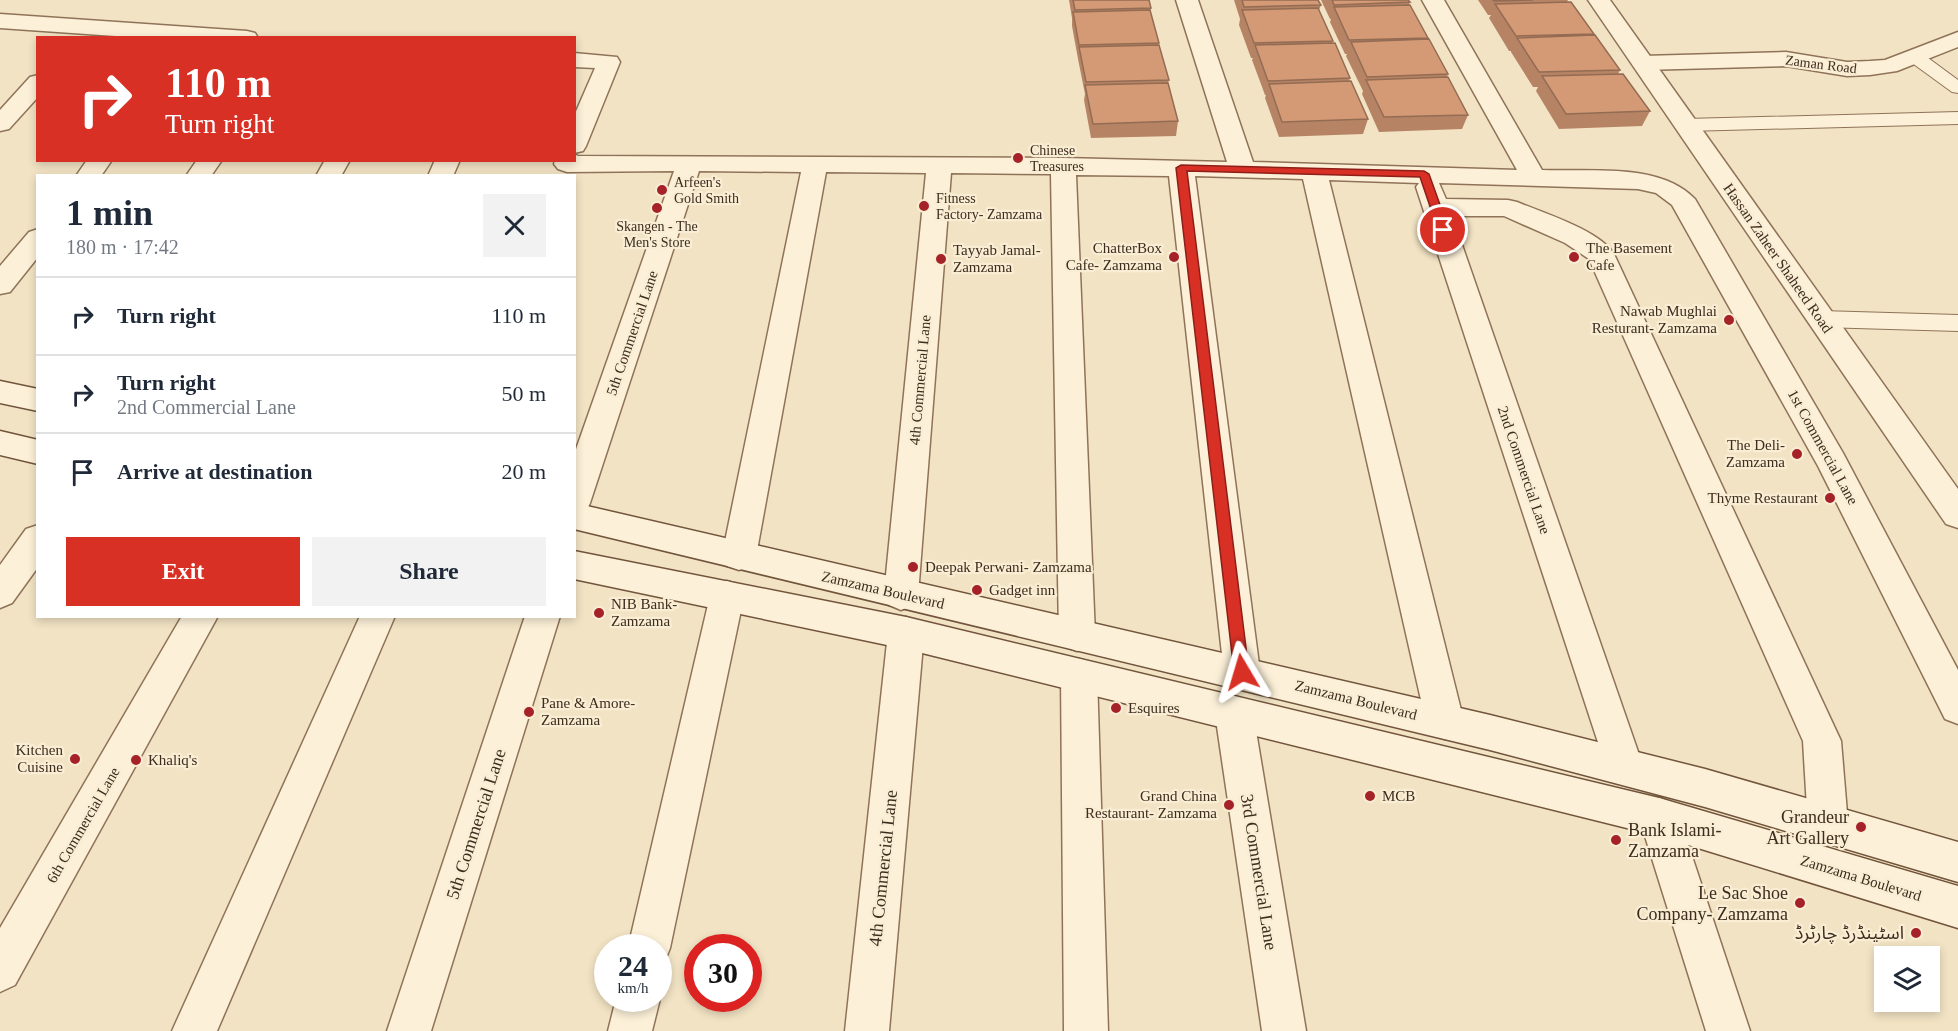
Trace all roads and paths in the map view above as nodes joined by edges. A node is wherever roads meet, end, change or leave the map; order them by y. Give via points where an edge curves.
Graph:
1 (16, 0) edge
2 (1187, 0) edge
3 (1433, 0) edge
4 (1599, 0) edge
5 (0, 15) edge
6 (0, 21) edge
7 (82, 32) edge
8 (199, 36) edge
9 (1958, 39) edge
10 (1914, 56) junction
11 (576, 60) edge
12 (1643, 63) junction
13 (36, 84) edge
14 (1958, 88) edge
15 (1958, 118) edge
16 (0, 124) edge
17 (1686, 125) junction
18 (576, 142) edge
19 (568, 162) edge
20 (689, 163) junction
21 (815, 164) junction
22 (939, 165) junction
23 (1063, 166) junction
24 (1181, 168) junction
25 (1243, 171) junction
26 (1314, 172) junction
27 (1424, 174) junction
28 (1534, 178) junction
29 (1436, 207) junction
30 (36, 240) edge
31 (0, 285) edge
32 (1821, 319) junction
33 (1958, 323) edge
34 (0, 392) edge
35 (36, 397) edge
36 (0, 443) edge
37 (36, 452) edge
38 (576, 497) edge
39 (1958, 515) edge
40 (576, 516) edge
41 (36, 542) edge
42 (739, 556) junction
43 (576, 565) edge
44 (0, 593) edge
45 (727, 596) junction
46 (904, 614) junction
47 (200, 618) edge
48 (377, 618) edge
49 (542, 618) edge
50 (1077, 634) junction
51 (1242, 672) junction
52 (1080, 675) junction
53 (1958, 707) edge
54 (1234, 713) junction
55 (1445, 722) junction
56 (1624, 766) junction
57 (1659, 817) junction
58 (1828, 825) junction
59 (1958, 862) edge
60 (1958, 906) edge
61 (652, 934) edge
62 (0, 970) edge
63 (635, 1012) edge
64 (194, 1031) edge
65 (409, 1031) edge
66 (630, 1031) edge
67 (867, 1031) edge
68 (1086, 1031) edge
69 (1284, 1031) edge
70 (1728, 1031) edge

1 - 5 street
2 - 25 street
3 - 28 street
4 - 12 street, Hassan Zaheer Shaheed Road
6 - 7 street
7 - 8 street
9 - 10 street, Zaman Road
10 - 12 street, Zaman Road via 1889,66 1847,69 1786,59
10 - 14 lane
11 - 18 street via 609,62
12 - 17 street, Hassan Zaheer Shaheed Road
13 - 16 street
15 - 17 lane
17 - 32 street, Hassan Zaheer Shaheed Road
19 - 20 street
20 - 21 street
20 - 38 street, 5th Commercial Lane
21 - 22 street
21 - 42 street
22 - 23 street
22 - 46 street, 4th Commercial Lane
23 - 24 street
23 - 50 street
24 - 25 street
24 - 51 street
25 - 26 street
26 - 27 street
26 - 55 street
27 - 28 street
27 - 29 street, 2nd Commercial Lane
28 - 53 street, 1st Commercial Lane via 1652,182 1677,194 1686,205 1832,462
29 - 56 street, 2nd Commercial Lane
29 - 58 street via 1508,208 1574,237 1600,254 1822,741
30 - 31 street
32 - 33 lane
32 - 39 street, Hassan Zaheer Shaheed Road
34 - 35 street
36 - 37 street
40 - 42 street, Zamzama Boulevard
41 - 44 street
42 - 46 street, Zamzama Boulevard
43 - 45 street, Zamzama Boulevard
45 - 46 street, Zamzama Boulevard
45 - 61 street
46 - 50 street, Zamzama Boulevard
46 - 52 street, Zamzama Boulevard
46 - 67 street, 4th Commercial Lane
47 - 62 street, 6th Commercial Lane
48 - 64 street
49 - 65 street, 5th Commercial Lane
50 - 51 street, Zamzama Boulevard
51 - 55 street, Zamzama Boulevard
52 - 54 street, Zamzama Boulevard
52 - 68 street
54 - 57 street, Zamzama Boulevard
54 - 69 street, 3rd Commercial Lane
55 - 56 street, Zamzama Boulevard
56 - 58 street, Zamzama Boulevard
57 - 60 street, Zamzama Boulevard
57 - 70 street
58 - 59 street, Zamzama Boulevard
63 - 66 street

